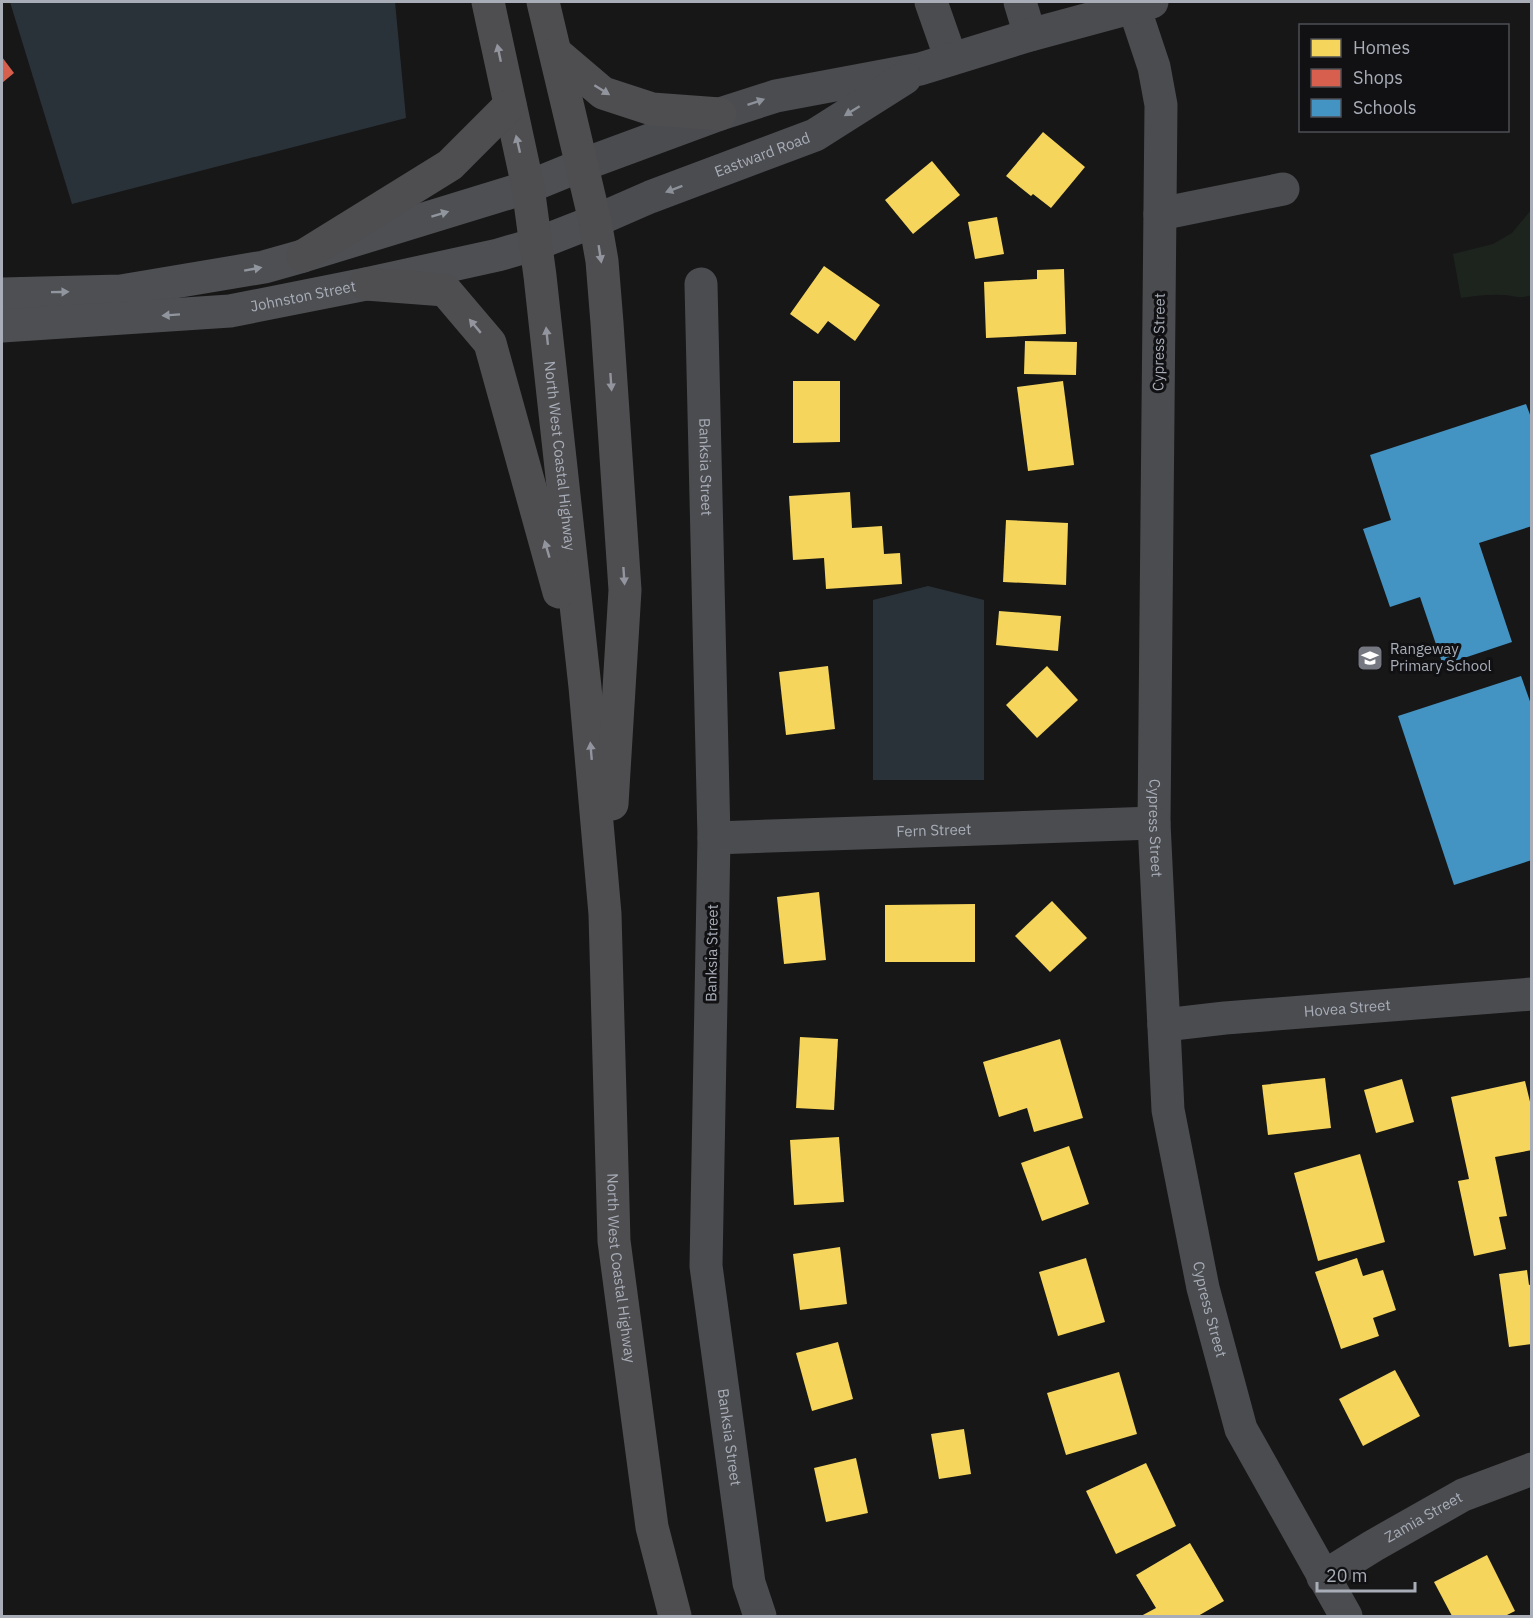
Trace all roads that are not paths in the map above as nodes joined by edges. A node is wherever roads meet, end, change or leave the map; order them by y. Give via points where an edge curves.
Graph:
1 (488, 2) edge
2 (543, 2) edge
3 (931, 2) edge
4 (1020, 2) edge
5 (1143, 4) edge
6 (1030, 35) junction
7 (556, 53) junction
8 (951, 59) junction
9 (920, 69) junction
10 (510, 105) junction
11 (720, 114) junction
12 (582, 165) junction
13 (528, 187) junction
14 (1283, 189) dead end
15 (1160, 214) junction
16 (595, 221) junction
17 (536, 244) junction
18 (303, 256) junction
19 (366, 284) junction
20 (701, 284) dead end
21 (2, 294) edge
22 (2, 326) edge
23 (585, 687) junction
24 (1154, 824) junction
25 (714, 838) junction
26 (605, 914) junction
27 (1532, 994) edge
28 (1164, 1025) junction
29 (1532, 1469) edge
30 (1323, 1577) junction
31 (675, 1617) edge
32 (760, 1617) edge
33 (1346, 1617) edge

10 -> 1 highway, North West Coastal Highway
2 - 7 highway, North West Coastal Highway
3 - 8 street
4 - 6 street
5 - 6 street, Eastward Road
5 - 15 street, Cypress Street via 1161,105
6 - 8 street, Eastward Road
7 -> 11 highway via 603,93 652,109
7 - 12 highway, North West Coastal Highway
8 - 9 street, Eastward Road
11 -> 9 street, Eastward Road via 776,96
9 -> 16 street, Eastward Road via 815,135
13 -> 10 highway, North West Coastal Highway
10 - 18 highway via 450,165
11 - 12 street, Eastward Road
12 - 13 main road
12 - 16 highway, North West Coastal Highway
13 - 17 highway, North West Coastal Highway
18 -> 13 main road
14 - 15 street
15 - 24 street, Cypress Street
16 - 17 main road, Johnston Street
16 -> 26 highway, North West Coastal Highway via 608,323 625,590
17 - 19 main road, Johnston Street
23 -> 17 highway, North West Coastal Highway
21 -> 18 main road via 121,291 264,267
19 -> 22 main road, Johnston Street via 230,311
23 -> 19 highway via 490,343 445,290
20 - 25 street, Banksia Street
26 -> 23 highway, North West Coastal Highway
24 - 25 street, Fern Street
24 - 28 street, Cypress Street
25 - 32 street, Banksia Street via 706,1266 749,1583
26 - 31 highway, North West Coastal Highway via 614,1241 652,1527
27 - 28 street, Hovea Street
28 - 30 street, Cypress Street via 1168,1110 1203,1288 1241,1429
29 - 30 street, Zamia Street via 1463,1495
30 - 33 street, Cypress Street

